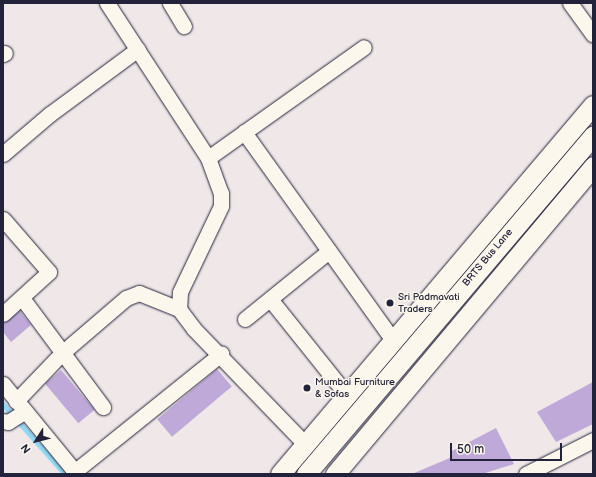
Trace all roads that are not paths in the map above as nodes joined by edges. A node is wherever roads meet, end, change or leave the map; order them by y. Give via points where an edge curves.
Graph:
1 (107, 3) edge
2 (170, 3) edge
3 (570, 3) edge
4 (184, 26) dead end
5 (593, 35) edge
6 (364, 47) dead end
7 (138, 49) junction
8 (593, 105) edge
9 (244, 132) junction
10 (593, 135) edge
11 (3, 154) edge
12 (208, 158) junction
13 (593, 166) edge
14 (3, 219) edge
15 (329, 251) junction
16 (22, 298) junction
17 (270, 298) junction
18 (179, 309) junction
19 (3, 314) edge
20 (245, 319) dead end
21 (392, 340) junction
22 (63, 352) junction
23 (221, 354) junction
24 (3, 384) edge
25 (346, 394) junction
26 (103, 407) dead end
27 (14, 414) edge
28 (593, 440) edge
29 (304, 442) junction
30 (75, 473) edge
31 (280, 474) edge
32 (306, 474) edge
33 (335, 474) edge
34 (526, 474) edge

1 - 7 street
2 - 4 street
3 - 5 street
6 - 9 street
7 - 11 street via 50,114
7 - 12 street
8 - 21 main road
9 - 12 street
9 - 15 street
10 - 32 main road, BRTS Bus Lane
12 - 18 street via 218,180 221,206 180,292
13 - 33 main road
14 - 16 street via 49,272
15 - 17 street
15 - 21 street
16 - 19 street
16 - 22 street
17 - 20 street
17 - 25 street
18 - 22 street via 145,294 132,295
18 - 23 street via 194,329
21 - 25 main road
22 - 26 street
22 - 27 street
23 - 29 street
23 - 30 street
24 - 27 street
25 - 29 main road
27 - 30 street
28 - 34 street
29 - 31 main road

